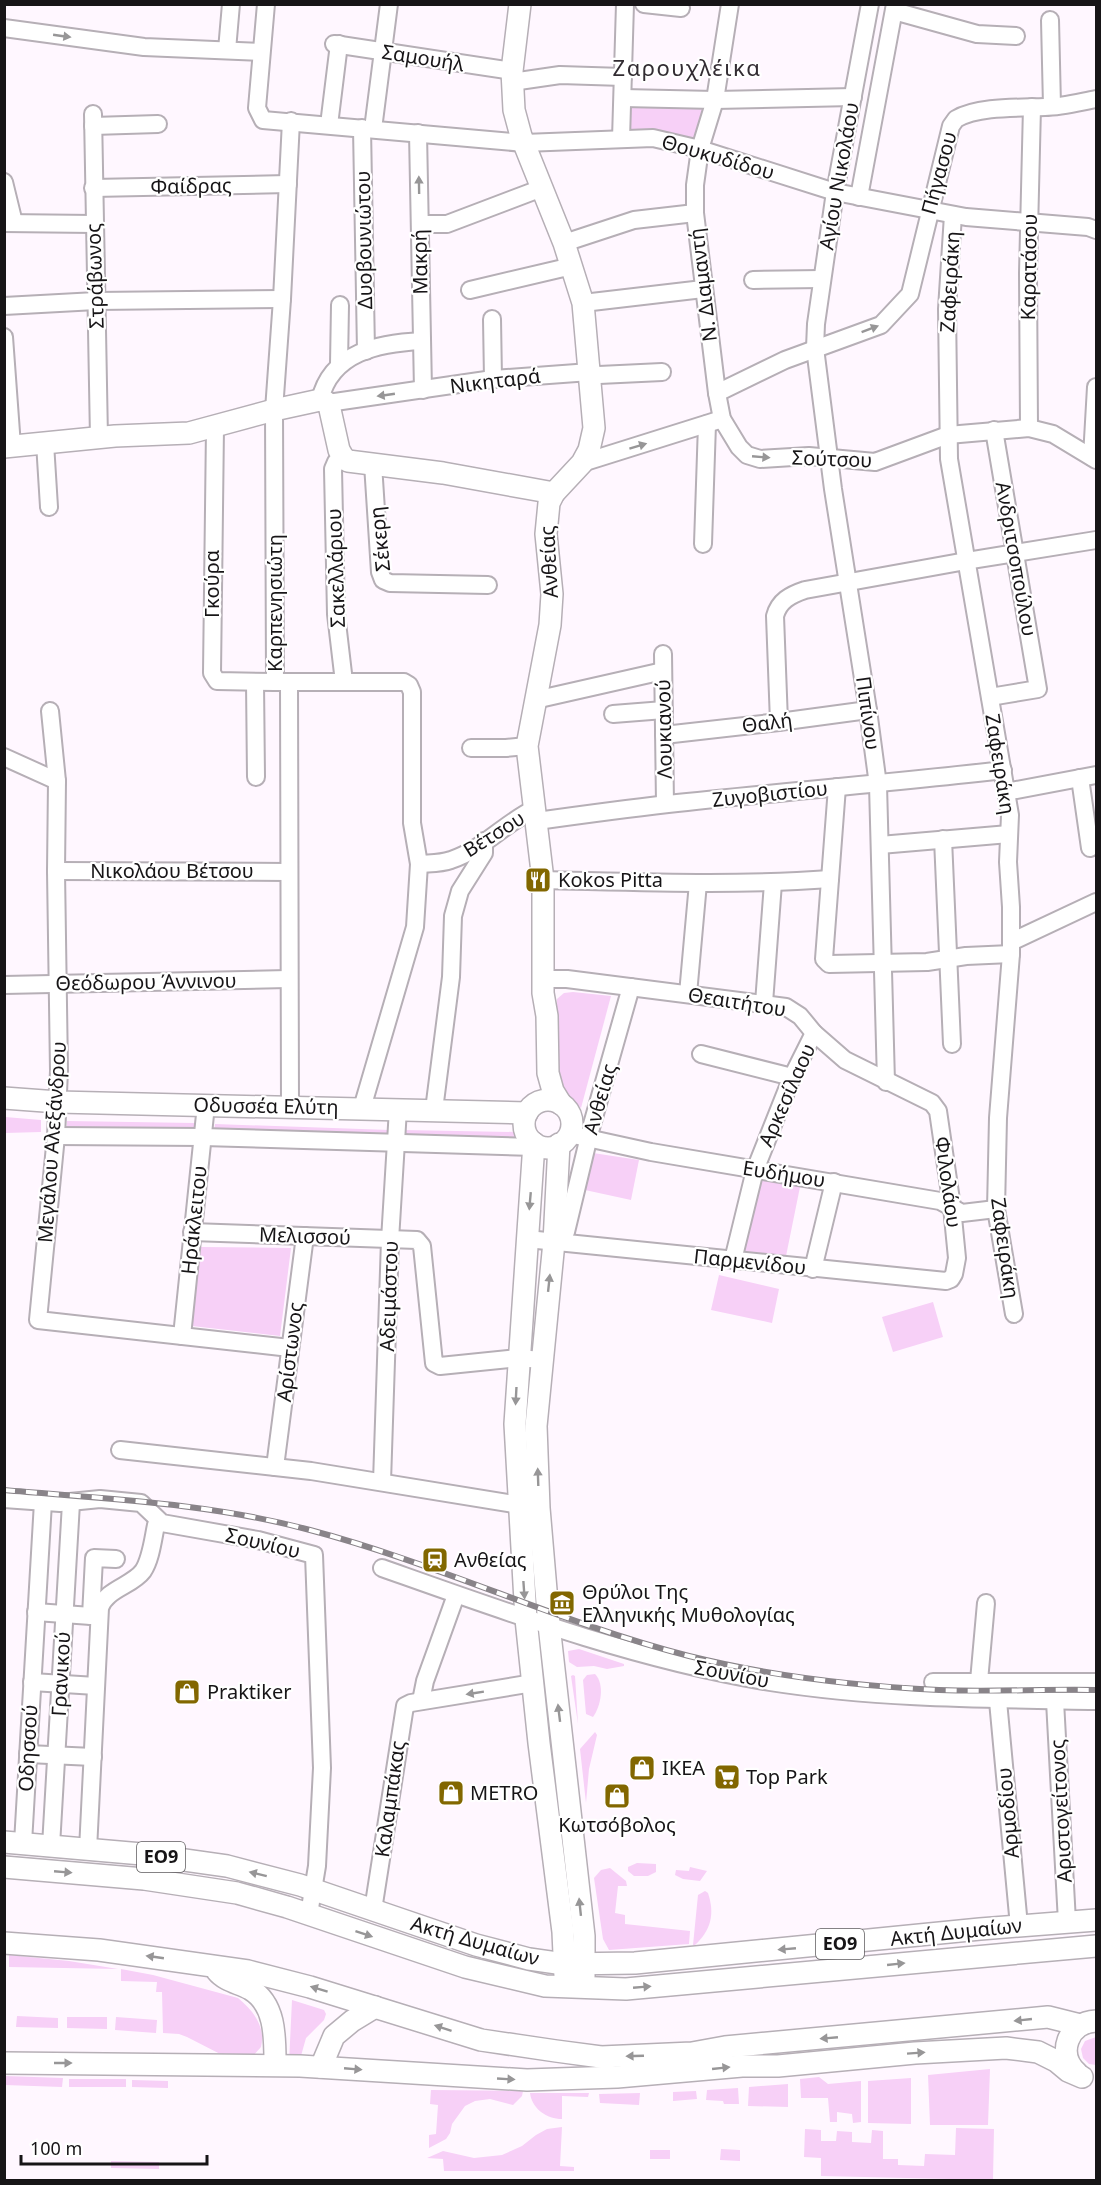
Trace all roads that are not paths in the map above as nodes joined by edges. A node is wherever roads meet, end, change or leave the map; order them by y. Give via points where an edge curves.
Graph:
1 (231, 4) edge
2 (266, 4) edge
3 (389, 4) edge
4 (520, 4) edge
5 (625, 4) edge
6 (644, 4) edge
7 (730, 4) edge
8 (870, 4) edge
9 (681, 8) dead end
10 (895, 8) edge
11 (1050, 20) dead end
12 (4, 28) edge
13 (1016, 36) dead end
14 (226, 50) junction
15 (261, 52) junction
16 (384, 52) junction
17 (512, 76) junction
18 (623, 77) junction
19 (622, 98) junction
20 (853, 98) junction
21 (1096, 99) edge
22 (715, 100) junction
23 (1052, 106) junction
24 (1032, 107) junction
25 (291, 121) junction
26 (158, 124) dead end
27 (329, 124) junction
28 (367, 128) junction
29 (418, 133) junction
30 (621, 139) junction
31 (524, 143) junction
32 (700, 150) junction
33 (4, 182) edge
34 (288, 184) junction
35 (93, 188) junction
36 (542, 188) junction
37 (835, 192) junction
38 (859, 197) junction
39 (929, 211) junction
40 (695, 213) junction
41 (953, 215) junction
42 (9, 223) edge
43 (1029, 223) junction
44 (94, 224) junction
45 (420, 224) junction
46 (1096, 230) edge
47 (564, 243) junction
48 (572, 266) junction
49 (822, 279) junction
50 (753, 280) dead end
51 (703, 289) junction
52 (470, 290) dead end
53 (282, 299) junction
54 (96, 302) junction
55 (583, 303) junction
56 (340, 305) dead end
57 (4, 306) edge
58 (492, 319) dead end
59 (4, 337) edge
60 (422, 341) junction
61 (815, 348) junction
62 (366, 351) junction
63 (339, 364) junction
64 (590, 372) junction
65 (662, 372) dead end
66 (494, 379) junction
67 (1096, 387) edge
68 (423, 390) junction
69 (717, 393) junction
70 (324, 402) junction
71 (274, 410) junction
72 (715, 422) junction
73 (215, 427) junction
74 (1029, 428) junction
75 (994, 430) junction
76 (948, 435) junction
77 (99, 438) junction
78 (45, 443) junction
79 (8, 446) edge
80 (343, 457) junction
81 (828, 457) junction
82 (1094, 459) edge
83 (582, 463) junction
84 (373, 464) junction
85 (554, 493) junction
86 (49, 507) dead end
87 (1096, 540) edge
88 (703, 544) dead end
89 (1014, 553) junction
90 (966, 561) junction
91 (847, 583) junction
92 (488, 585) dead end
93 (255, 682) junction
94 (282, 682) junction
95 (344, 682) junction
96 (990, 697) junction
97 (535, 700) junction
98 (664, 710) junction
99 (868, 710) junction
100 (50, 711) dead end
101 (613, 714) dead end
102 (779, 722) junction
103 (664, 735) junction
104 (527, 746) junction
105 (471, 748) dead end
106 (4, 757) edge
107 (1003, 770) junction
108 (256, 777) dead end
109 (1088, 777) edge
110 (57, 781) junction
111 (878, 785) junction
112 (837, 787) junction
113 (1006, 792) junction
114 (665, 804) junction
115 (536, 815) junction
116 (1009, 834) junction
117 (943, 839) junction
118 (484, 842) junction
119 (880, 844) junction
120 (1090, 848) dead end
121 (418, 864) junction
122 (56, 871) junction
123 (289, 872) junction
124 (830, 879) junction
125 (543, 880) junction
126 (698, 883) junction
127 (773, 883) junction
128 (1096, 902) edge
129 (1011, 948) junction
130 (947, 959) junction
131 (884, 963) junction
132 (288, 979) junction
133 (543, 979) junction
134 (57, 984) junction
135 (4, 985) edge
136 (631, 987) junction
137 (688, 994) junction
138 (543, 1002) junction
139 (764, 1003) junction
140 (814, 1033) junction
141 (952, 1044) dead end
142 (701, 1054) dead end
143 (792, 1077) junction
144 (886, 1082) junction
145 (4, 1098) edge
146 (58, 1102) junction
147 (561, 1104) junction
148 (206, 1105) junction
149 (936, 1106) joint
150 (290, 1107) junction
151 (362, 1108) junction
152 (398, 1109) junction
153 (434, 1110) junction
154 (528, 1111) junction
155 (56, 1136) junction
156 (202, 1137) junction
157 (572, 1139) junction
158 (396, 1144) junction
159 (534, 1145) junction
160 (755, 1170) junction
161 (834, 1182) junction
162 (952, 1207) junction
163 (996, 1209) junction
164 (192, 1232) junction
165 (305, 1236) junction
166 (527, 1239) junction
167 (390, 1240) junction
168 (554, 1242) junction
169 (957, 1258) joint
170 (733, 1260) junction
171 (813, 1269) junction
172 (1014, 1314) dead end
173 (182, 1336) junction
174 (290, 1348) junction
175 (519, 1358) junction
176 (541, 1360) junction
177 (120, 1450) dead end
178 (276, 1467) junction
179 (382, 1482) junction
180 (4, 1499) edge
181 (43, 1502) junction
182 (71, 1503) junction
183 (529, 1507) junction
184 (159, 1522) junction
185 (116, 1559) dead end
186 (382, 1568) dead end
187 (456, 1594) junction
188 (986, 1603) dead end
189 (36, 1612) junction
190 (96, 1613) junction
191 (64, 1614) junction
192 (526, 1619) junction
193 (549, 1626) junction
194 (979, 1681) junction
195 (32, 1682) junction
196 (933, 1682) dead end
197 (1096, 1682) edge
198 (533, 1683) junction
199 (60, 1684) junction
200 (96, 1686) junction
201 (421, 1701) junction
202 (998, 1701) junction
203 (1055, 1701) junction
204 (1096, 1701) edge
205 (562, 1740) junction
206 (539, 1743) junction
207 (28, 1754) junction
208 (56, 1756) junction
209 (93, 1757) junction
210 (14, 1842) edge
211 (51, 1846) junction
212 (88, 1850) junction
213 (4, 1867) edge
214 (314, 1889) junction
215 (373, 1910) junction
216 (309, 1914) junction
217 (1096, 1920) edge
218 (1067, 1922) junction
219 (1019, 1926) junction
220 (4, 1943) edge
221 (1096, 1946) edge
222 (213, 1965) junction
223 (574, 1965) junction
224 (574, 1988) junction
225 (375, 2007) junction
226 (1088, 2023) edge
227 (4, 2063) edge
228 (274, 2065) junction
229 (321, 2067) junction
230 (1090, 2079) edge

1 - 14 street
2 - 15 street
3 - 16 street, Δυοβουνιώτου
4 - 17 main road, Ανθείας
5 - 18 street
6 - 9 street
7 - 22 street, Ν. Διαμαντή
8 - 20 street, Αγίου Νικολάου
10 - 13 street via 977,34
10 - 38 street, Αγίου Νικολάου
11 - 23 street
12 -> 14 street via 144,47
14 - 15 street
15 - 25 street, Θουκυδίδου via 257,108 263,120
16 - 17 street, Σαμουήλ
16 - 27 street, Σαμουήλ via 337,44
16 - 28 street, Δυοβουνιώτου
17 - 18 street, Σαμουήλ
17 - 31 main road, Ανθείας via 514,110
18 - 19 street
19 - 22 street
19 - 30 street
20 - 22 street
20 - 37 street, Αγίου Νικολάου
21 - 23 street, Πήγασου
22 - 32 street, Ν. Διαμαντή
23 - 24 street, Πήγασου
24 - 39 street, Πήγασου via 976,112 954,120
24 - 43 street, Καρατάσου
25 - 27 street, Θουκυδίδου
25 - 34 street, Καρπενησιώτη
26 - 35 street, Στράβωνος via 93,120
27 - 28 street, Θουκυδίδου
28 - 29 street, Θουκυδίδου
28 - 62 street, Δυοβουνιώτου
29 - 31 street, Θουκυδίδου
45 -> 29 street, Μακρή
30 - 31 street, Θουκυδίδου
30 - 32 street, Θουκυδίδου via 653,138
31 - 36 main road, Ανθείας
32 - 37 street, Θουκυδίδου
32 - 40 street, Ν. Διαμαντή
33 - 42 street
34 - 35 street, Φαίδρας
34 - 53 street, Καρπενησιώτη
35 - 44 street, Στράβωνος
36 - 45 street via 447,224
36 - 47 main road, Ανθείας
37 - 38 street, Θουκυδίδου
37 - 49 street, Αγίου Νικολάου
38 - 39 street, Θουκυδίδου
39 - 41 street, Θουκυδίδου
61 -> 39 street, Πήγασου via 881,325 905,301 910,294
40 - 47 street via 634,220
40 - 51 street, Ν. Διαμαντή
41 - 43 street, Θουκυδίδου
41 - 76 street, Ζαφειράκη via 947,294
42 - 44 street
43 - 46 street, Θουκυδίδου
43 - 74 street, Καρατάσου
44 - 54 street, Στράβωνος
45 - 60 street, Μακρή
47 - 48 main road, Ανθείας
48 - 52 street
48 - 55 main road, Ανθείας
49 - 50 street
49 - 61 street, Αγίου Νικολάου
51 - 55 street
51 - 69 street, Ν. Διαμαντή
53 - 54 street
53 - 71 street, Καρπενησιώτη
54 - 57 street
54 - 77 street, Στράβωνος
55 - 64 main road, Ανθείας
56 - 63 street
58 - 66 street
59 - 79 street
60 - 62 street via 388,343
60 - 68 street, Μακρή
61 - 69 street, Πήγασου
61 - 81 street, Πιπίνου
62 - 63 street
63 - 70 street via 325,383
64 - 65 street, Νικηταρά
64 - 66 street, Νικηταρά
64 - 83 main road, Ανθείας via 594,428
66 - 68 street, Νικηταρά
67 - 82 street
68 -> 70 street, Νικηταρά
69 - 72 street, Ν. Διαμαντή
70 - 71 main road
70 - 80 main road
71 - 73 main road
71 - 94 street, Καρπενησιώτη
72 -> 81 street, Σούτσου via 741,450 755,458
83 -> 72 street
72 - 88 street
73 - 77 main road via 182,434
73 - 93 street, Γκούρα via 212,673 218,681
74 - 75 street, Σούτσου
74 - 82 street via 1053,434
75 - 76 street, Σούτσου
75 - 89 street, Ανδριτσοπούλου
76 - 81 street, Σούτσου via 876,462
76 - 90 street, Ζαφειράκη
77 - 78 main road
78 - 79 main road
78 - 86 street
80 - 84 main road via 351,462
80 - 95 street, Σακελλάριου via 333,469 336,614
81 - 91 street, Πιπίνου
83 - 85 main road, Ανθείας
84 - 85 main road
84 - 92 street, Σέκερη via 383,580
85 - 97 main road, Ανθείας via 546,515 552,594 550,625
87 - 89 street
89 - 90 street
89 - 96 street, Ανδριτσοπούλου via 1038,689
90 - 91 street
90 - 96 street, Ζαφειράκη
91 - 99 street, Πιπίνου
91 - 102 street via 796,593 777,608 774,622
93 - 94 street, Γκούρα
93 - 108 street
94 - 95 street, Γκούρα
94 - 123 street, Καρπενησιώτη
95 - 121 street, Γκούρα via 404,682 412,692 412,823
96 - 107 street, Ζαφειράκη
97 - 98 street, Λουκιανού via 663,663
97 - 104 main road, Ανθείας
98 - 101 street
98 - 103 street, Λουκιανού
99 - 102 street, Θαλή
99 - 111 street, Πιπίνου
100 - 110 street, Μεγάλου Αλεξάνδρου
102 - 103 street, Θαλή
103 - 114 street, Λουκιανού
104 - 105 street
104 - 115 main road, Ανθείας
106 - 110 street
107 - 111 street, Ζυγοβιστίου
107 - 113 street, Ζαφειράκη
109 - 113 street
109 - 120 street
110 - 122 street, Μεγάλου Αλεξάνδρου
111 - 112 street, Ζυγοβιστίου
111 - 119 street, Πιπίνου
112 - 114 street, Ζυγοβιστίου
112 - 124 street
113 - 116 street, Ζαφειράκη
114 - 115 street, Ζυγοβιστίου
115 - 118 street, Βέτσου via 516,818
115 - 125 main road, Ανθείας
116 - 117 street
116 - 129 street, Ζαφειράκη
117 - 119 street
117 - 130 street
118 - 121 street, Βέτσου via 449,861
118 - 153 street via 484,853 460,891 455,908 451,977
119 - 131 street, Πιπίνου
121 - 151 street via 415,927
122 - 123 street, Νικολάου Βέτσου
122 - 134 street, Μεγάλου Αλεξάνδρου
123 - 132 street, Καρπενησιώτη
124 - 127 street
124 - 131 street via 826,963
125 - 126 street
125 - 133 main road, Ανθείας
126 - 127 street
126 - 137 street
127 - 139 street
128 - 129 street
129 - 130 street
129 - 163 street, Ζαφειράκη via 998,1118
130 - 131 street
130 - 141 street
131 - 144 street, Πιπίνου
132 - 134 street, Θεόδωρου Άννινου
132 - 150 street, Καρπενησιώτη
133 - 136 street, Θεαιτήτου
133 - 138 main road, Ανθείας
134 - 135 street, Θεόδωρου Άννινου
134 - 146 street, Μεγάλου Αλεξάνδρου
136 - 137 street, Θεαιτήτου
136 - 157 street, Ανθείας
137 - 139 street, Θεαιτήτου
138 - 147 main road, Ανθείας via 548,1016 548,1073
138 - 154 main road, Ανθείας
139 - 140 street, Θεαιτήτου via 794,1011
140 - 143 street, Αρκεσίλαου
140 - 144 street, Θεαιτήτου via 845,1060
142 - 143 street
143 - 160 street, Αρκεσίλαου
144 - 149 street, Θεαιτήτου
145 - 146 main road, Οδυσσέα Ελύτη
146 - 148 main road, Οδυσσέα Ελύτη
146 - 155 street, Μεγάλου Αλεξάνδρου
147 - 154 main road via 540,1101
147 - 157 main road via 570,1116
148 - 150 main road, Οδυσσέα Ελύτη
148 - 156 street, Ηράκλειτου
149 - 162 street, Φιλολάου
150 - 151 main road, Οδυσσέα Ελύτη
151 - 152 main road, Οδυσσέα Ελύτη
152 - 153 main road, Οδυσσέα Ελύτη
152 - 158 street, Αδειμάστου
153 - 154 main road, Οδυσσέα Ελύτη
154 - 159 main road via 525,1128
155 - 156 street
155 - 173 street, Μεγάλου Αλεξάνδρου via 38,1320
156 - 158 street
156 - 164 street, Ηράκλειτου
157 - 159 main road via 545,1147
157 - 160 street, Ευδήμου
157 - 168 main road, Ανθείας
157 - 168 street, Ανθείας via 566,1232
158 - 159 street
158 - 167 street, Αδειμάστου
159 -> 166 main road, Ανθείας
160 - 161 street, Ευδήμου
160 - 170 street, Αρκεσίλαου
161 - 162 street, Ευδήμου via 940,1201
161 - 171 street
162 - 163 street, Ευδήμου via 962,1213
162 - 169 street, Φιλολάου
163 - 172 street, Ζαφειράκη
164 - 165 street, Μελισσού
164 - 173 street, Ηράκλειτου
165 - 167 street, Μελισσού
165 - 174 street, Αρίστωνος
166 - 168 street, Παρμενίδου
166 - 175 main road, Ανθείας
167 - 175 street, Μελισσού via 417,1240 422,1246 434,1363 440,1366
167 - 179 street, Αδειμάστου
168 - 170 street, Παρμενίδου
176 -> 168 main road, Ανθείας
169 - 171 street, Παρμενίδου via 954,1274 946,1281
170 - 171 street, Παρμενίδου
173 - 174 street, Μεγάλου Αλεξάνδρου
174 - 178 street, Αρίστωνος
175 - 176 street
175 -> 183 main road, Ανθείας via 515,1424
183 -> 176 main road, Ανθείας
177 - 178 street
178 - 179 street
179 - 183 street
180 - 181 street, Σουνίου
181 - 182 street, Σουνίου
181 - 189 street
182 - 184 street, Σουνίου via 100,1499 141,1503
182 - 191 street, Γρανικού
183 -> 192 main road, Ανθείας
183 - 193 main road, Ανθείας
184 - 190 street via 145,1569 106,1598
184 - 214 street, Σουνίου via 258,1540 314,1555 322,1740
185 - 190 street via 94,1558
186 - 187 street, Σουνίου
187 - 192 street, Σουνίου
187 - 201 street
188 - 194 street
189 - 191 street
189 - 195 street
190 - 191 street
190 - 200 street
191 - 199 street, Γρανικού
192 - 193 street, Σουνίου
192 - 198 main road, Ανθείας
193 - 202 street, Σουνίου via 678,1663 770,1682
205 -> 193 main road, Ανθείας
194 - 196 street
194 - 197 street
195 - 199 street, Οδησσού
195 - 207 street, Οδησσού
198 -> 201 street
198 - 206 main road, Ανθείας
199 - 200 street, Οδησσού
199 - 208 street, Γρανικού
200 - 209 street
201 - 215 street, Καλαμπάκας via 407,1704 403,1713
202 - 203 street, Σουνίου
202 - 219 street, Αρμοδίου
203 - 204 street, Σουνίου
203 - 218 street, Αριστογείτονος
205 - 206 main road
223 -> 205 main road, Ανθείας via 584,1936
206 - 223 main road, Ανθείας via 563,1932
207 - 208 street
207 - 210 street, Οδησσού
208 - 209 street
208 - 211 street, Γρανικού
209 - 212 street
210 - 211 main road, Ακτή Δυμαίων / ΕΟ9
211 - 212 main road, Ακτή Δυμαίων / ΕΟ9
214 -> 212 main road, Ακτή Δυμαίων / ΕΟ9 via 213,1864
213 -> 216 main road, Ακτή Δυμαίων / ΕΟ9 via 215,1888
214 - 215 main road, Ακτή Δυμαίων / ΕΟ9
214 - 216 street, Σουνίου
215 - 223 main road, Ακτή Δυμαίων / ΕΟ9 via 497,1952
216 -> 224 main road, Ακτή Δυμαίων / ΕΟ9 via 475,1970 530,1984
217 - 218 main road, Ακτή Δυμαίων / ΕΟ9
218 - 219 main road, Ακτή Δυμαίων / ΕΟ9
219 -> 223 main road, Ακτή Δυμαίων / ΕΟ9 via 635,1963
222 -> 220 main road
224 -> 221 main road, Ακτή Δυμαίων / ΕΟ9 via 656,1986
225 -> 222 main road via 310,1987
222 - 228 main road via 221,1976 251,1989 266,2005 274,2028
223 - 224 main road, Ανθείας
226 -> 225 main road via 1048,2017 692,2053 601,2057 481,2040
225 - 229 main road via 334,2036
226 - 230 main road via 1073,2030 1066,2056 1075,2072
227 -> 228 main road
228 - 229 main road
229 -> 230 main road via 528,2080 1006,2048 1038,2052 1068,2071

